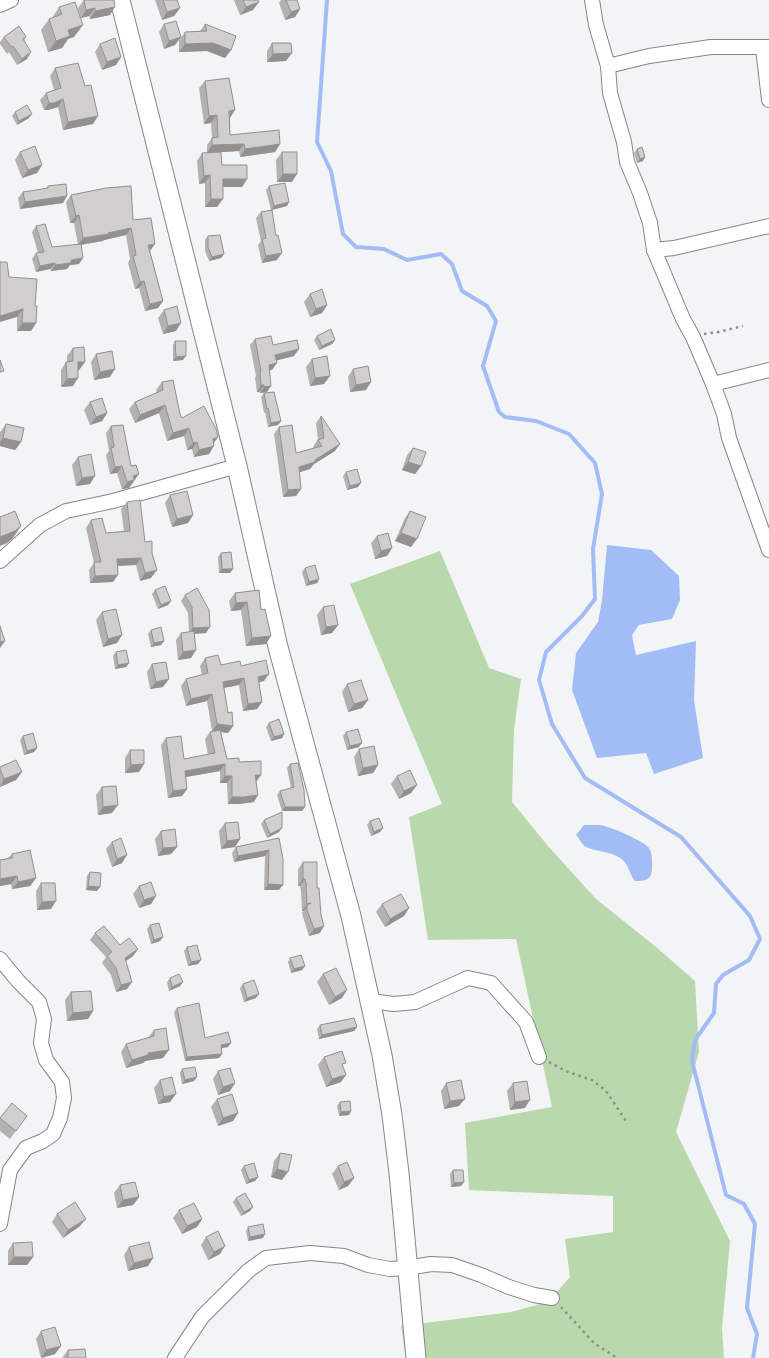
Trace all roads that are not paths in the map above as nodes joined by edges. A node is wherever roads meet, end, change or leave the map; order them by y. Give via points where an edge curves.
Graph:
1 (11, 0) edge
2 (120, 0) edge
3 (592, 0) edge
4 (0, 5) edge
5 (766, 47) edge
6 (608, 66) junction
7 (769, 100) edge
8 (769, 226) edge
9 (654, 250) junction
10 (769, 370) edge
11 (713, 384) junction
12 (237, 466) junction
13 (769, 550) edge
14 (0, 561) edge
15 (0, 959) edge
16 (370, 1001) junction
17 (539, 1057) road end
18 (0, 1224) edge
19 (407, 1268) junction
20 (552, 1298) road end
21 (175, 1358) edge
22 (416, 1358) edge

1 - 4 street
2 - 12 main road
3 - 6 street
5 - 6 street via 710,47
5 - 7 street
6 - 9 street via 610,93 624,142 626,162 650,223
8 - 9 street
9 - 11 street
10 - 11 street
11 - 13 street
12 - 14 street via 66,511 40,525
12 - 16 main road via 278,648 351,916
15 - 18 street via 39,1002 44,1019 41,1043 46,1060 62,1082 64,1098 53,1134 26,1148 10,1170
16 - 17 street via 415,1002 468,978 492,984 526,1022
16 - 19 main road via 392,1115
19 - 20 street via 452,1265 509,1287
19 - 21 street via 368,1266 344,1256 310,1252 266,1258 248,1270 202,1316
19 - 22 main road

